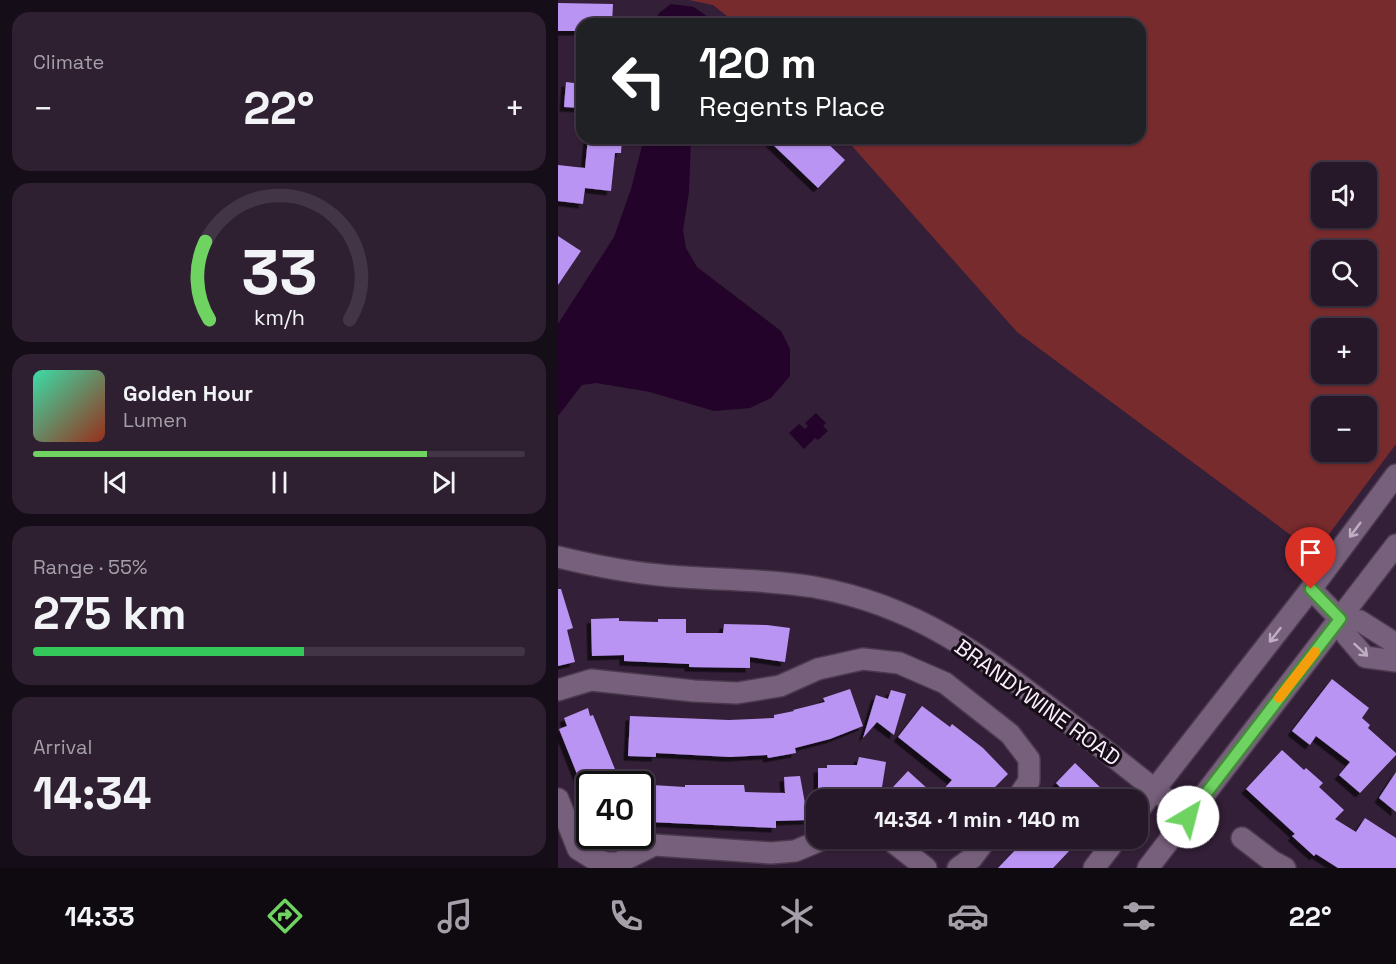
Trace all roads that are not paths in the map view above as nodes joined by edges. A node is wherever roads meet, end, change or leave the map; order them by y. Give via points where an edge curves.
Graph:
1 (1396, 475) edge
2 (1396, 545) edge
3 (558, 556) edge
4 (1311, 589) junction
5 (1340, 619) junction
6 (1396, 644) edge
7 (1396, 661) edge
8 (558, 690) edge
9 (1024, 789) edge
10 (1155, 789) junction
11 (1148, 798) edge
12 (558, 799) edge
13 (1188, 817) junction
14 (1242, 838) dead end
15 (806, 846) edge
16 (902, 849) edge
17 (979, 849) edge
18 (1109, 849) edge
19 (926, 868) edge
20 (958, 868) edge
21 (1094, 868) edge
22 (1148, 868) edge
23 (1285, 868) edge

1 -> 4 street
2 - 5 street
3 - 10 street, BRANDYWINE ROAD via 627,572 815,587 889,608 936,629 996,667
4 - 5 street
4 -> 10 street
5 - 6 street via 1360,621
5 -> 7 street via 1347,636 1365,657
5 - 13 street
8 - 9 street via 591,680 737,693 780,686 818,669 863,658 899,663 945,683 1010,734 1029,759 1029,782
10 - 11 street
10 - 13 street, BRANDYWINE ROAD
12 - 15 street via 578,849 607,863 618,863 654,845 771,854
13 - 22 street
14 - 23 street
16 - 19 street
17 - 20 street
18 - 21 street

